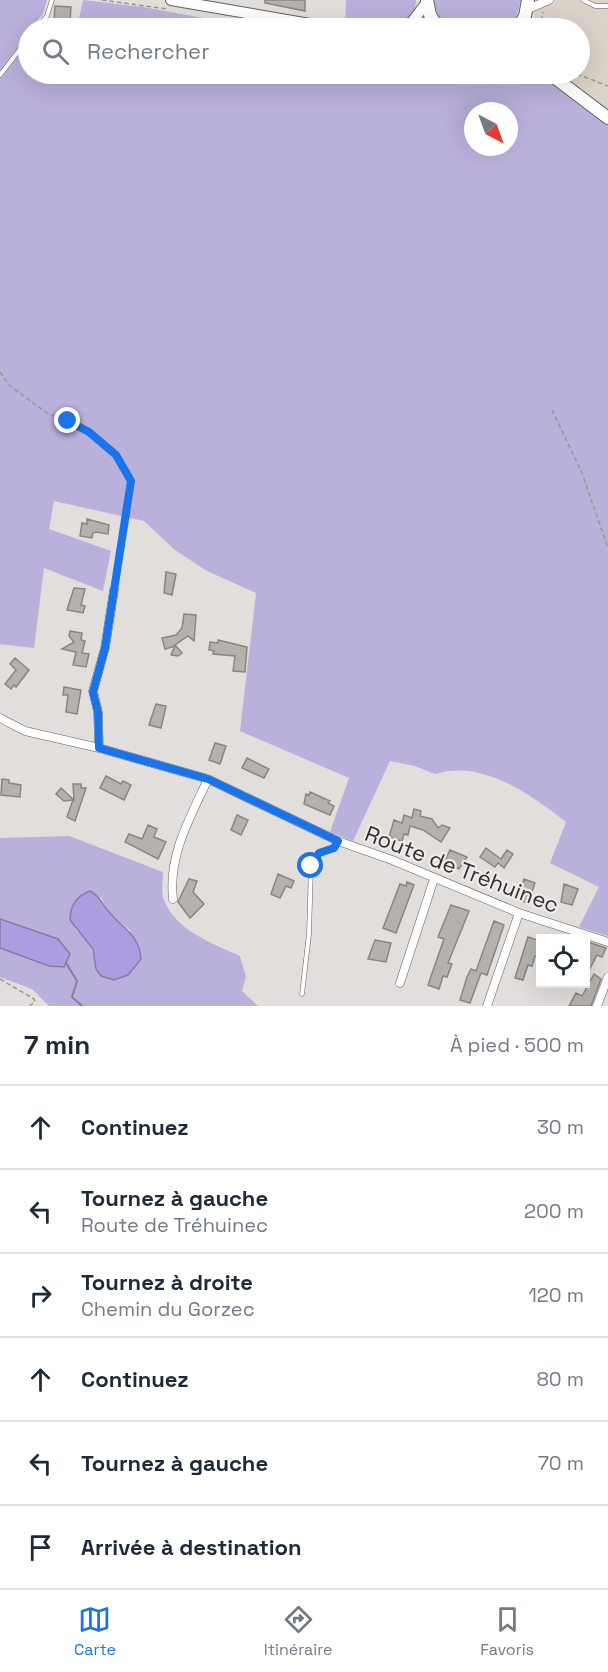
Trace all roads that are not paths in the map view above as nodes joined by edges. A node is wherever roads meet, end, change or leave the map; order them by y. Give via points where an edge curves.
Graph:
1 (52, 0) edge
2 (171, 0) edge
3 (549, 0) edge
4 (583, 0) edge
5 (427, 1) edge
6 (202, 2) edge
7 (608, 6) edge
8 (45, 18) edge
9 (283, 18) edge
10 (415, 18) edge
11 (434, 18) edge
12 (526, 18) edge
13 (18, 52) edge
14 (0, 75) edge
15 (568, 84) edge
16 (608, 118) edge
17 (114, 590) road end
18 (0, 718) edge
19 (99, 748) junction
20 (208, 779) junction
21 (338, 841) junction
22 (434, 879) junction
23 (173, 899) dead end
24 (519, 913) junction
25 (608, 942) edge
26 (608, 977) edge
27 (399, 983) dead end
28 (302, 994) dead end
29 (487, 1006) edge
30 (597, 1006) edge

1 - 8 lane
2 - 6 main road
3 - 12 street
4 - 7 lane via 595,6
5 - 10 main road
5 - 11 main road
6 - 9 main road
13 - 14 lane
15 - 16 main road
17 - 19 street via 93,692
18 - 19 street, Route de Tréhuinec via 24,731
19 - 20 street, Route de Tréhuinec
20 - 21 street, Route de Tréhuinec
20 - 23 street via 174,858
21 - 22 street, Route de Tréhuinec
21 - 28 lane via 334,848 319,853 311,866
22 - 24 street, Route de Tréhuinec
22 - 27 street
24 - 25 street, Route de Tréhuinec
24 - 29 street
26 - 30 street

